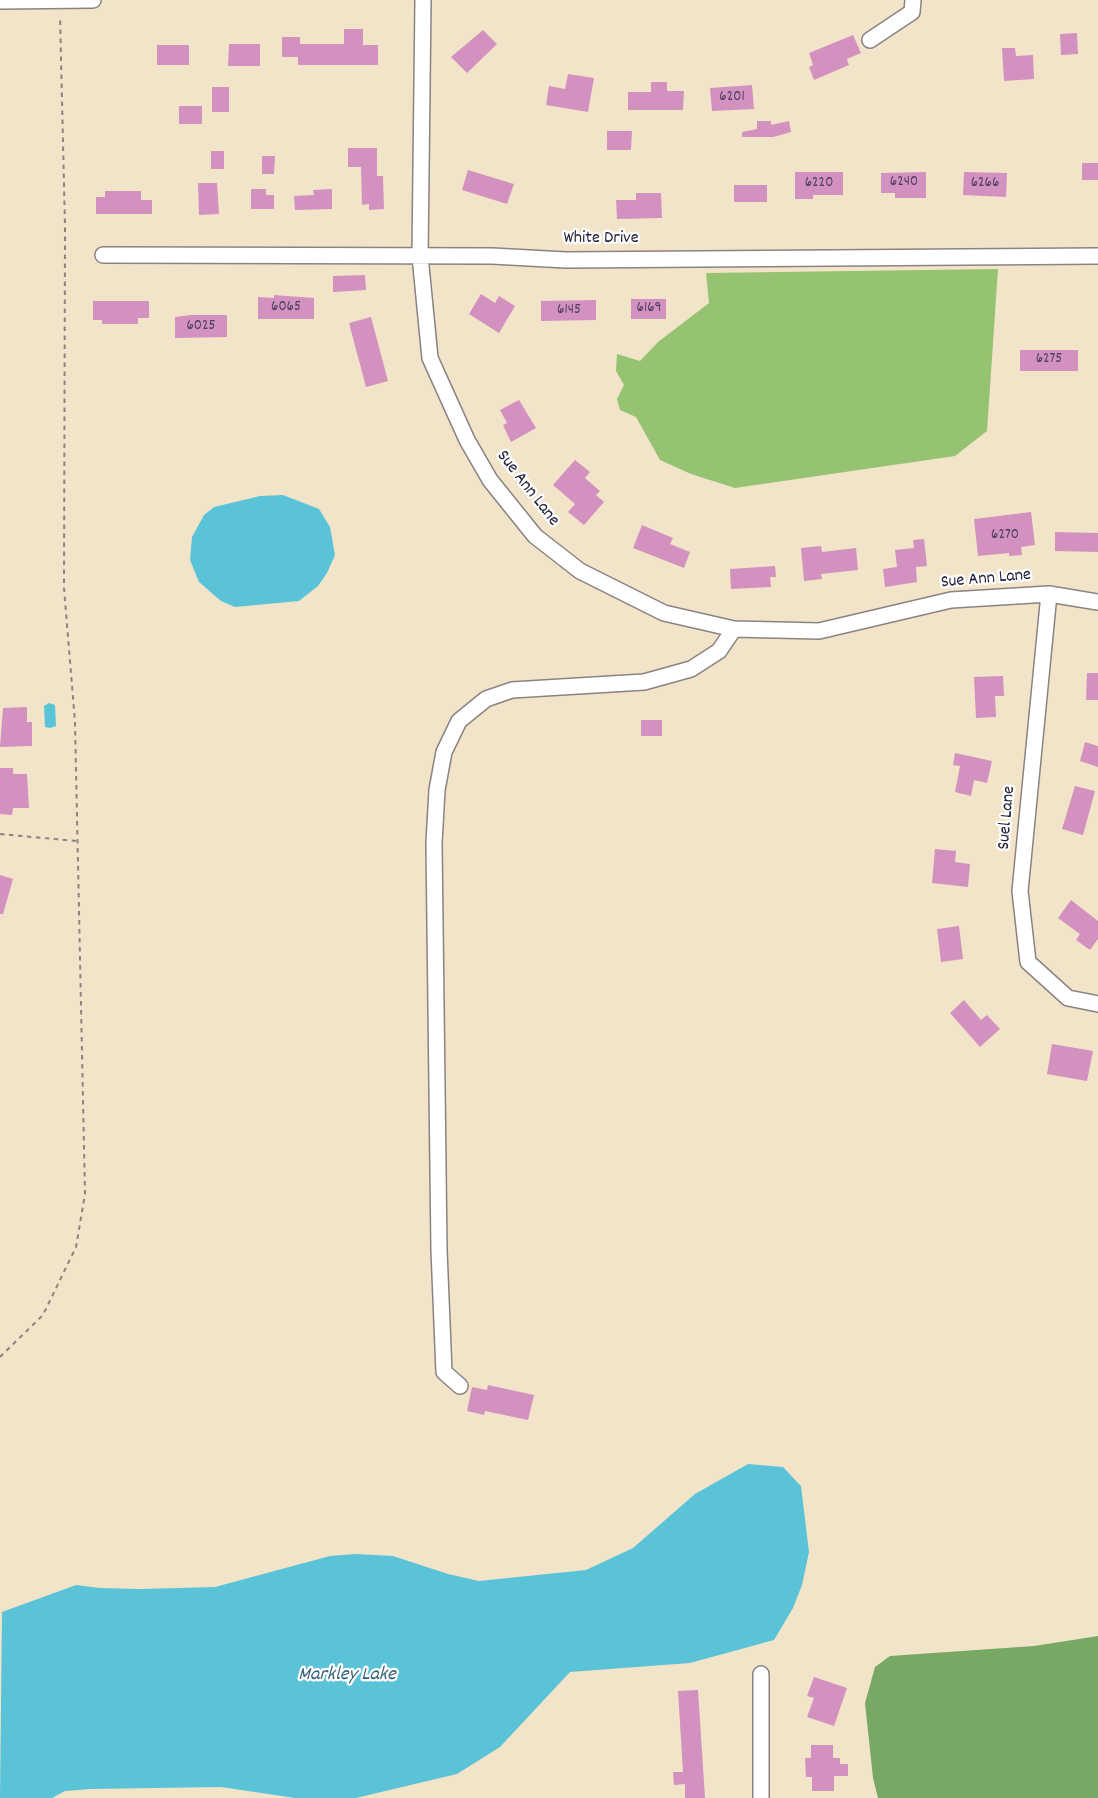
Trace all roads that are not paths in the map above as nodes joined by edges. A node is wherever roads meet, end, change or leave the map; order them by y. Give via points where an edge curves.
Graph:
1 (59, 0) edge
2 (93, 0) edge
3 (423, 0) edge
4 (913, 0) edge
5 (0, 1) edge
6 (870, 40) dead end
7 (103, 255) dead end
8 (420, 256) junction
9 (1098, 256) edge
10 (1048, 594) junction
11 (1098, 602) edge
12 (734, 629) junction
13 (1098, 1004) edge
14 (460, 1386) dead end
15 (761, 1674) dead end
16 (761, 1798) edge

1 - 2 street
1 - 5 street
3 - 8 street, Sue Ann Lane
4 - 6 street via 912,12
7 - 8 street, White Drive
8 - 9 street, White Drive via 589,260
8 - 12 street, Sue Ann Lane via 430,358 490,480 535,536 580,571 664,613
10 - 11 street, Sue Ann Lane
10 - 12 street, Sue Ann Lane via 951,600 819,631
10 - 13 street, Suel Lane via 1020,891 1028,962 1068,998
12 - 14 street via 719,651 691,669 644,682 512,690 486,699 459,721 444,752 434,843 439,1250 444,1372
15 - 16 street

